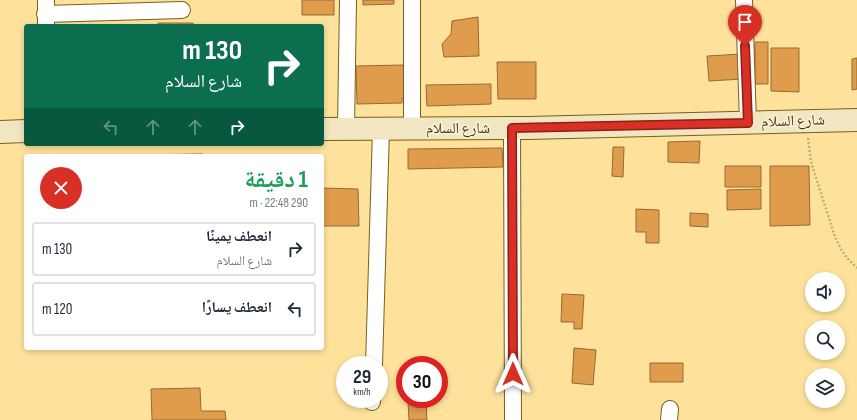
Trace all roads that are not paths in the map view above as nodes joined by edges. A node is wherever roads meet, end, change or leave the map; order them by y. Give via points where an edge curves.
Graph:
1 (348, 0) edge
2 (412, 0) edge
3 (744, 0) edge
4 (182, 10) dead end
5 (46, 13) edge
6 (857, 120) edge
7 (748, 123) junction
8 (412, 128) junction
9 (512, 128) junction
10 (324, 129) edge
11 (346, 129) junction
12 (381, 129) junction
13 (24, 131) edge
14 (0, 132) edge
15 (374, 356) edge
16 (513, 420) edge

1 - 11 street
2 - 8 street
3 - 7 street
4 - 5 street
6 - 7 main road, شارع السلام
7 - 9 main road, شارع السلام
8 - 9 main road, شارع السلام
8 - 12 main road, شارع السلام
9 - 16 street
10 - 11 main road, شارع السلام
11 - 12 main road, شارع السلام
12 - 15 street
13 - 14 main road

